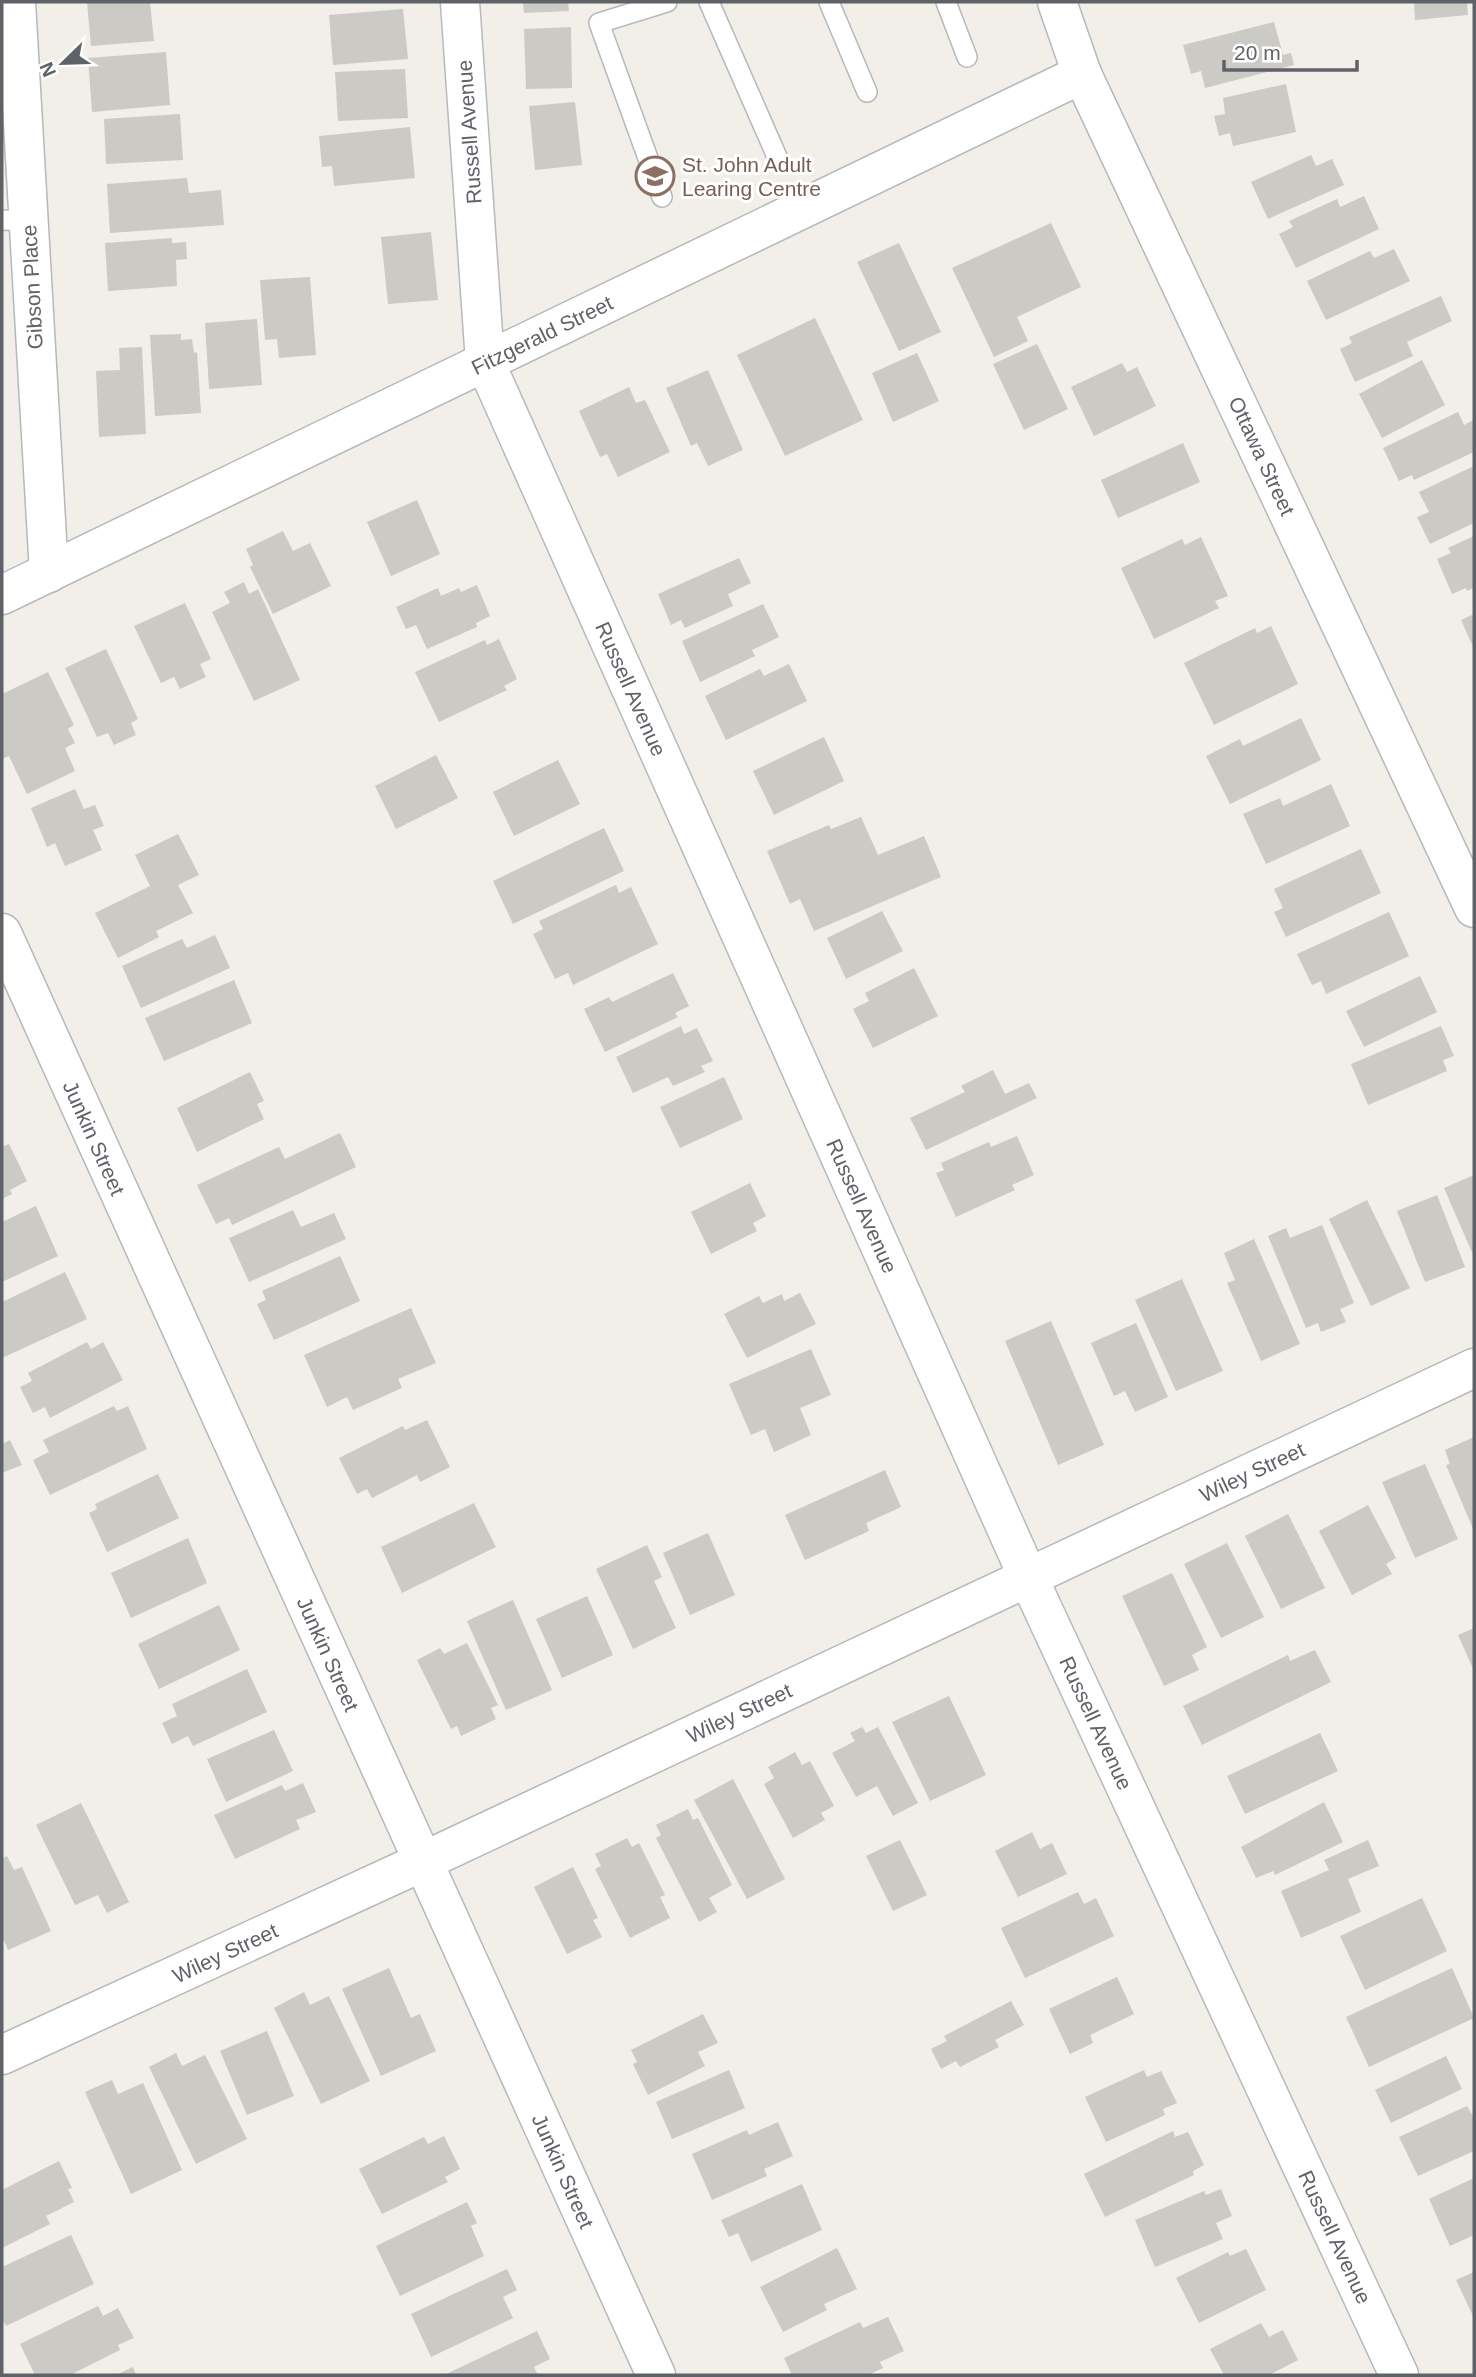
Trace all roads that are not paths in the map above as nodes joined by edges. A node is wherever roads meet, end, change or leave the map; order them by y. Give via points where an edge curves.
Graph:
1 (16, 2) edge
2 (460, 2) edge
3 (667, 2) edge
4 (709, 2) edge
5 (829, 2) edge
6 (946, 2) edge
7 (1057, 2) edge
8 (967, 57) dead end
9 (1082, 74) junction
10 (867, 92) dead end
11 (778, 159) dead end
12 (662, 198) dead end
13 (15, 221) edge
14 (485, 362) junction
15 (49, 573) junction
16 (2, 595) edge
17 (1474, 908) edge
18 (2, 933) edge
19 (1474, 1368) edge
20 (1028, 1577) junction
21 (422, 1862) junction
22 (2, 2055) edge
23 (656, 2375) edge
24 (1399, 2375) edge

1 - 13 street, Gibson Place
2 - 14 street, Russell Avenue
3 - 12 lane via 599,23
4 - 11 lane
5 - 10 lane
6 - 8 lane
7 - 9 street, Ottawa Street
9 - 14 street, Fitzgerald Street
9 - 17 street, Ottawa Street
13 - 15 street, Gibson Place
14 - 15 street, Fitzgerald Street
14 - 20 street, Russell Avenue
15 - 16 street, Fitzgerald Street
18 - 21 street, Junkin Street
19 - 20 street, Wiley Street
20 - 21 street, Wiley Street
20 - 24 street, Russell Avenue
21 - 22 street, Wiley Street
21 - 23 street, Junkin Street

